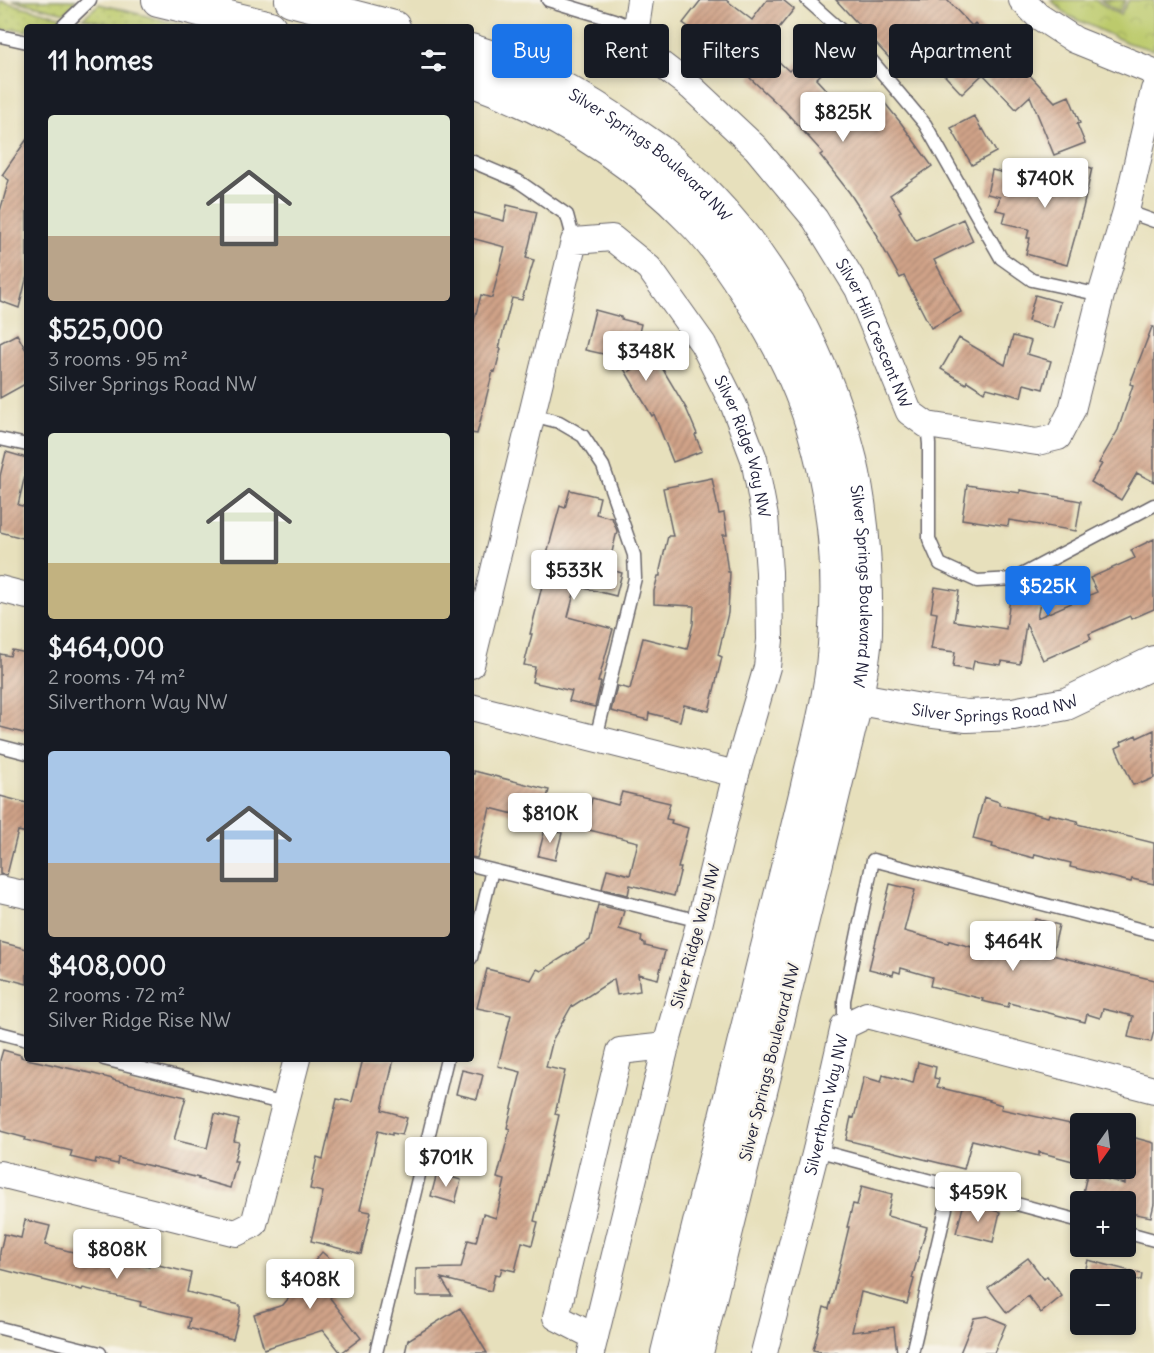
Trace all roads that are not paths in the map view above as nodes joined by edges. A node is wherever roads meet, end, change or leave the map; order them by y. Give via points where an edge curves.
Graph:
1 (90, 0) edge
2 (158, 0) edge
3 (291, 0) edge
4 (548, 0) edge
5 (640, 0) edge
6 (807, 0) edge
7 (1022, 0) edge
8 (336, 13) edge
9 (65, 24) edge
10 (258, 24) edge
11 (382, 24) edge
12 (622, 24) edge
13 (636, 24) edge
14 (0, 36) edge
15 (24, 41) edge
16 (474, 51) edge
17 (669, 70) edge
18 (1154, 72) edge
19 (474, 81) edge
20 (1154, 90) edge
21 (474, 162) edge
22 (1126, 211) junction
23 (1154, 221) edge
24 (574, 242) junction
25 (1101, 295) junction
26 (532, 415) junction
27 (927, 425) junction
28 (0, 439) edge
29 (24, 445) edge
30 (1154, 505) edge
31 (0, 589) edge
32 (24, 595) edge
33 (474, 653) edge
34 (1154, 662) edge
35 (843, 696) junction
36 (474, 708) edge
37 (596, 738) junction
38 (0, 746) edge
39 (24, 752) edge
40 (736, 774) junction
41 (474, 866) edge
42 (492, 870) junction
43 (0, 889) edge
44 (24, 894) edge
45 (700, 921) junction
46 (1154, 933) edge
47 (474, 945) edge
48 (844, 1026) junction
49 (0, 1033) edge
50 (24, 1039) edge
51 (666, 1046) junction
52 (116, 1062) edge
53 (296, 1062) edge
54 (446, 1062) edge
55 (1154, 1090) edge
56 (285, 1104) junction
57 (816, 1150) junction
58 (0, 1174) edge
59 (951, 1187) junction
60 (1070, 1218) edge
61 (1136, 1235) edge
62 (1154, 1240) edge
63 (0, 1328) edge
64 (593, 1345) edge
65 (100, 1353) edge
66 (376, 1353) edge
67 (667, 1353) edge
68 (697, 1353) edge
69 (764, 1353) edge
70 (912, 1353) edge

1 - 9 lane
2 - 10 street
3 - 8 street
4 - 12 lane
5 - 13 street
6 - 25 lane via 862,50 925,124 1001,258 1032,280
7 - 18 street via 1038,16 1075,40
8 - 11 street
14 - 15 lane
16 - 35 street, Silver Springs Boulevard NW via 539,76 597,107 657,150 731,221 794,312 834,403 859,507 866,633
17 - 27 street, Silver Hill Crescent NW via 756,148 815,219 858,289 909,412
19 - 35 street, Silver Springs Boulevard NW via 581,131 650,182 693,221 731,268 773,335 812,424 822,461 835,546 836,624
20 - 22 street
21 - 24 lane via 518,181 567,215
22 - 23 lane
22 - 25 street
24 - 26 street
24 - 40 street, Silver Ridge Way NW via 612,238 649,268 703,344 734,406 754,459 765,517 770,640 767,667
25 - 27 street via 1072,410 1058,437 1037,442
26 - 33 street
26 - 37 lane via 559,422 583,436 603,466 634,555 635,578
27 - 30 lane via 929,539 940,564 977,581 1014,579
28 - 29 lane
31 - 32 street
34 - 35 street, Silver Springs Road NW via 1066,704 1013,714 966,716
35 - 67 street, Silver Springs Boulevard NW via 795,837
35 - 68 street, Silver Springs Boulevard NW
36 - 37 street
37 - 40 street
38 - 39 lane
40 - 45 street, Silver Ridge Way NW
41 - 42 lane
42 - 45 lane
42 - 47 lane
43 - 44 street
45 - 51 street, Silver Ridge Way NW
46 - 48 lane via 873,860 844,1000
48 - 55 street, Silverthorn Way NW via 867,1015
48 - 57 street, Silverthorn Way NW
49 - 50 lane
51 - 64 street, Silver Ridge Way NW
51 - 64 street, Silver Ridge Way NW via 620,1051 617,1062 556,1317
52 - 56 lane
53 - 56 street
54 - 66 lane
56 - 58 street via 254,1224 237,1233
57 - 59 lane
57 - 69 street, Silverthorn Way NW
59 - 60 lane
59 - 70 lane
61 - 62 lane
63 - 65 lane

